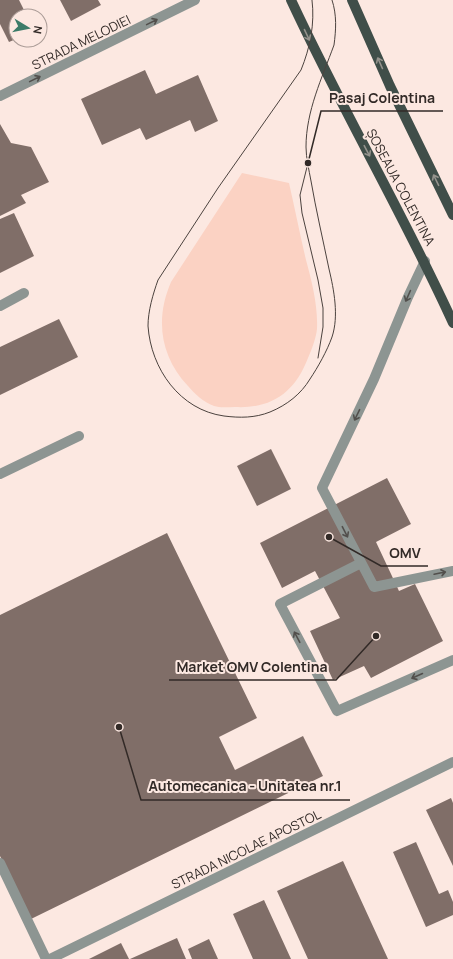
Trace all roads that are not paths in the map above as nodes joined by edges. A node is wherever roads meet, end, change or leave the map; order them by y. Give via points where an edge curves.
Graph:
1 (195, 0) edge
2 (291, 0) edge
3 (352, 0) edge
4 (0, 96) edge
5 (453, 216) edge
6 (425, 261) junction
7 (24, 293) dead end
8 (0, 306) edge
9 (453, 323) edge
10 (78, 436) dead end
11 (0, 474) edge
12 (361, 563) junction
13 (453, 571) edge
14 (453, 660) edge
15 (453, 762) edge
16 (0, 863) edge
17 (46, 959) edge
18 (50, 959) edge

4 -> 1 street, STRADA MELODIEI
2 -> 6 main road, ȘOSEAUA COLENTINA via 324,70
5 -> 3 main road via 390,86
6 - 9 main road, ȘOSEAUA COLENTINA
6 -> 12 street via 374,379 322,488
7 - 8 street
10 - 11 street
12 -> 13 street via 374,587
14 -> 12 street via 337,711 280,604
15 - 18 street, STRADA NICOLAE APOSTOL
16 - 17 street

